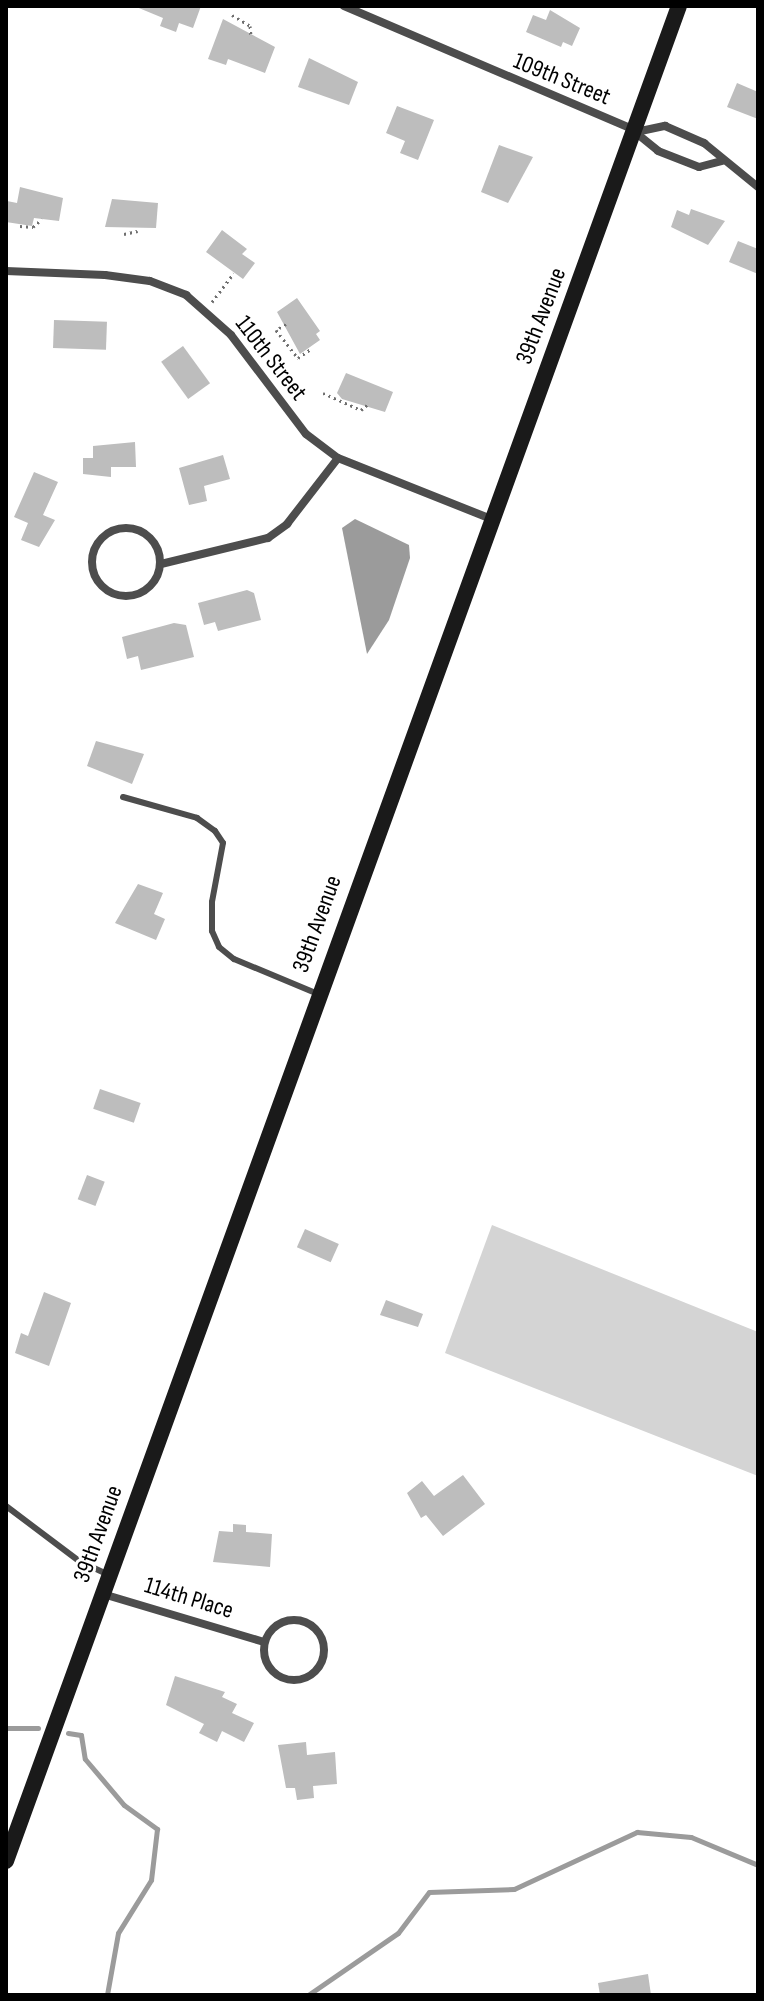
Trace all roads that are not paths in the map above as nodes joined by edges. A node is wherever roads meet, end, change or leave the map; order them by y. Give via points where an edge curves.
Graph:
1 (344, 6) edge
2 (679, 6) edge
3 (636, 132) junction
4 (722, 161) junction
5 (758, 187) edge
6 (6, 271) edge
7 (338, 458) junction
8 (491, 519) junction
9 (161, 564) junction
10 (123, 797) dead end
11 (318, 994) junction
12 (6, 1506) edge
13 (109, 1575) junction
14 (102, 1593) junction
15 (264, 1642) junction
16 (6, 1861) edge

1 - 3 street, 109th Street
2 - 3 main road, 39th Avenue
3 - 4 street, 109th Street via 658,151 699,167
3 - 4 street via 665,126 704,143
3 - 8 main road, 39th Avenue
4 - 5 street
6 - 7 street, 110th Street via 150,281 186,295 231,335 281,405
7 - 8 street, 110th Street
7 - 9 street via 287,524 268,538
8 - 11 main road, 39th Avenue
9 - 9 street via 155,542 137,529 114,529 92,555 102,586 122,596 152,585
10 - 11 lane via 197,818 215,831 223,843 212,902 212,931 219,947 234,959
11 - 13 main road, 39th Avenue
12 - 13 lane via 79,1561
13 - 14 main road, 39th Avenue
14 - 15 street, 114th Place
14 - 16 main road, 39th Avenue
15 - 15 street via 265,1661 286,1679 305,1678 323,1658 321,1637 306,1623 276,1625

